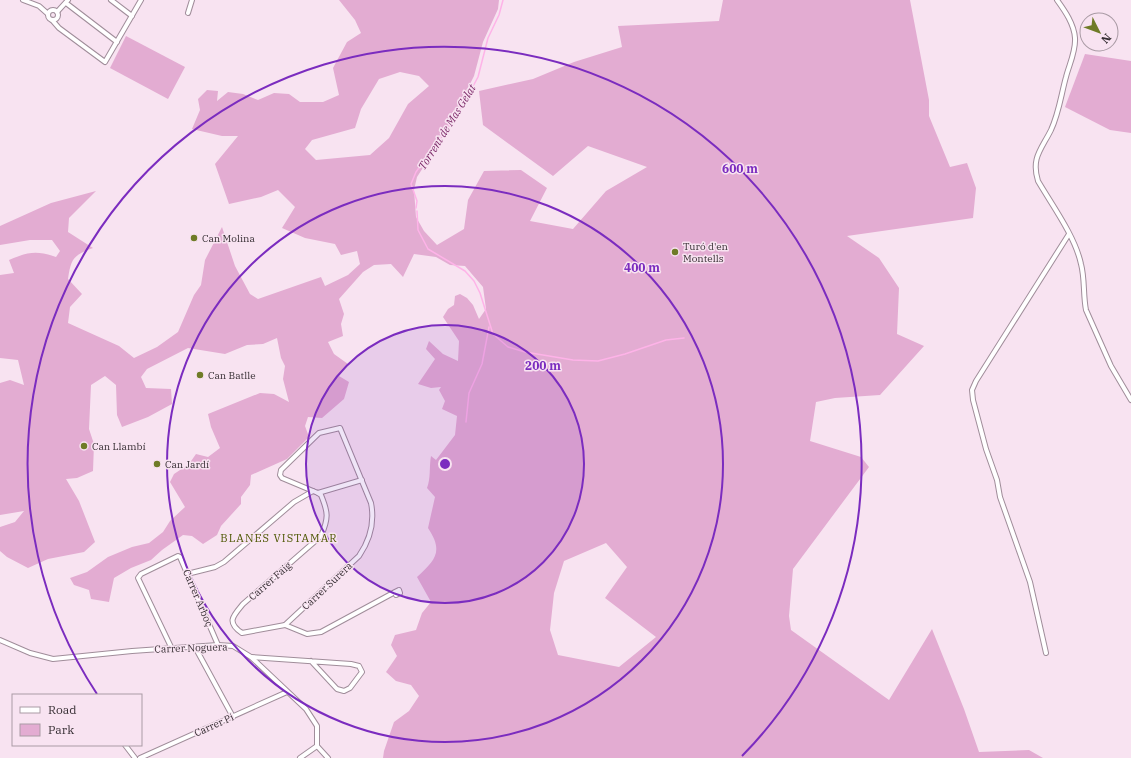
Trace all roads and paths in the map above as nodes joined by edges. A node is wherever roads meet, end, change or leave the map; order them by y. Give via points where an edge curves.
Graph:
1 (22, 0) edge
2 (111, 0) edge
3 (141, 0) edge
4 (192, 0) edge
5 (1057, 0) edge
6 (67, 1) edge
7 (57, 12) junction
8 (188, 13) dead end
9 (48, 14) junction
10 (132, 16) junction
11 (52, 20) junction
12 (117, 42) junction
13 (1069, 234) junction
14 (1131, 400) edge
15 (362, 480) junction
16 (313, 491) junction
17 (318, 493) junction
18 (187, 574) junction
19 (394, 592) dead end
20 (285, 625) junction
21 (0, 640) edge
22 (218, 645) junction
23 (195, 647) junction
24 (172, 648) junction
25 (1046, 653) dead end
26 (251, 657) junction
27 (311, 661) junction
28 (287, 692) junction
29 (233, 716) junction
30 (126, 746) edge
31 (317, 746) junction
32 (136, 758) edge
33 (140, 758) edge
34 (300, 758) edge
35 (328, 758) edge

1 - 9 street via 39,6
2 - 10 street
3 - 10 street
4 - 8 street
5 - 13 street via 1065,11 1076,38 1060,106 1035,160 1035,171 1038,181
6 - 7 street
6 - 12 street
7 - 9 street via 51,10
7 - 11 street via 57,18
9 - 11 street
10 - 12 street
11 - 12 street via 105,62
13 - 14 street via 1081,262 1084,301 1088,316 1111,366
13 - 25 street via 972,390 1000,497 1030,582
15 - 16 street, Carrer Surera via 340,428 319,433 281,470 282,478
15 - 17 street
15 - 20 street, Carrer Surera via 373,512 372,527 366,545 359,556
16 - 17 street
16 - 18 street via 294,502 224,562
17 - 20 street, Carrer Faig via 327,511 327,522 321,536 243,604 233,616 232,622 235,628 242,632
18 - 22 street, Carrer Arboç
18 - 24 street, Carrer Arboç via 178,556 141,574 138,578
19 - 20 street via 321,632 307,634
21 - 24 street, Carrer Noguera via 30,653 53,659
22 - 23 street, Carrer Noguera
22 - 26 street, Carrer Noguera via 233,646
23 - 24 street, Carrer Noguera
23 - 29 street
26 - 27 street
26 - 28 street, Carrer Noguera
27 - 27 street via 337,689 344,691 350,688 362,672 359,666 351,664
28 - 29 street, Carrer Pi
28 - 31 street, Carrer Noguera via 313,717 317,726
29 - 33 street, Carrer Pi
30 - 32 street
31 - 34 street
31 - 35 street

